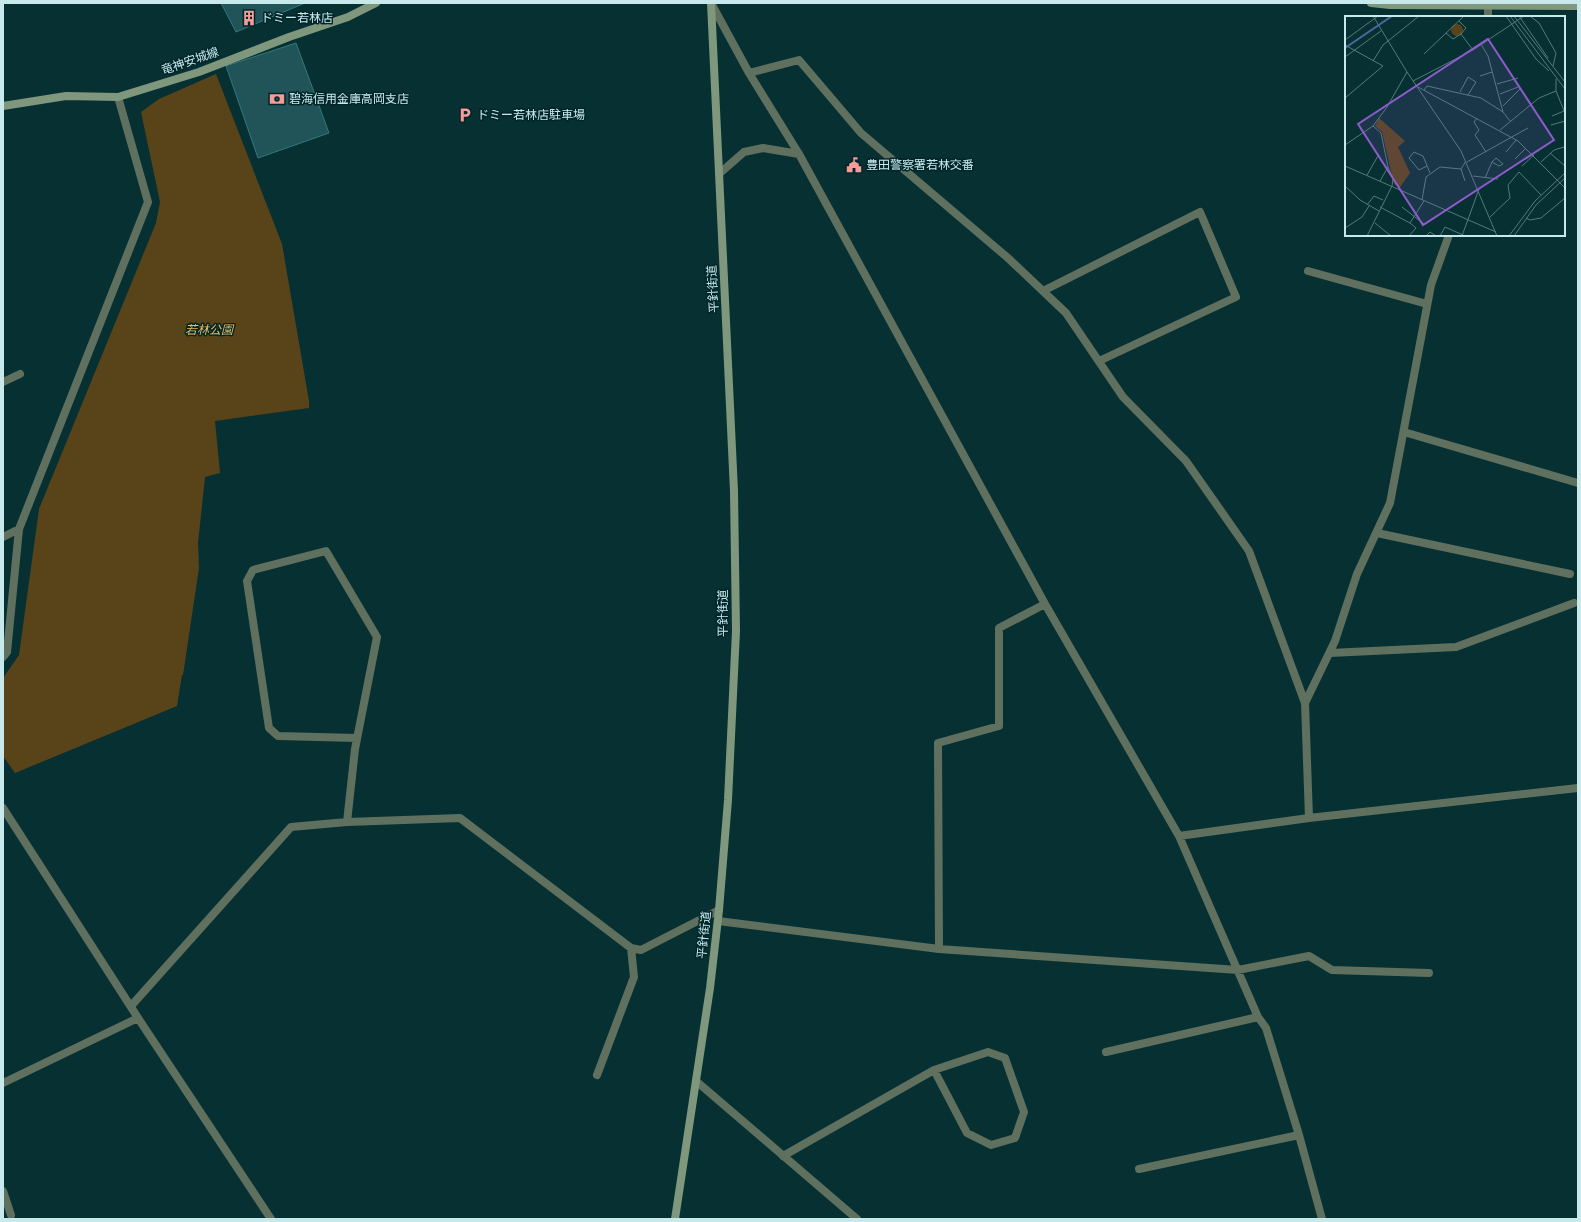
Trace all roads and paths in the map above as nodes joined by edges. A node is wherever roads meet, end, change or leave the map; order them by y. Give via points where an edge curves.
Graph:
1 (376, 3) edge
2 (711, 3) edge
3 (1371, 3) edge
4 (1390, 4) edge
5 (1488, 5) junction
6 (1578, 6) edge
7 (1488, 16) edge
8 (749, 73) junction
9 (118, 97) junction
10 (3, 106) edge
11 (799, 154) junction
12 (720, 173) junction
13 (1449, 236) edge
14 (1308, 271) dead end
15 (1043, 291) junction
16 (1427, 304) junction
17 (1099, 361) junction
18 (20, 374) dead end
19 (3, 382) edge
20 (1404, 432) junction
21 (1578, 483) edge
22 (19, 528) junction
23 (1377, 533) junction
24 (3, 537) edge
25 (1570, 574) dead end
26 (1574, 603) dead end
27 (1045, 604) junction
28 (1330, 652) junction
29 (3, 656) edge
30 (1305, 703) junction
31 (357, 738) junction
32 (1578, 788) edge
33 (3, 808) edge
34 (1309, 818) junction
35 (347, 822) junction
36 (1179, 836) junction
37 (719, 910) junction
38 (718, 921) junction
39 (631, 948) junction
40 (940, 949) junction
41 (1238, 970) junction
42 (1429, 973) dead end
43 (131, 1006) junction
44 (1258, 1017) junction
45 (138, 1018) junction
46 (1106, 1052) dead end
47 (934, 1070) junction
48 (597, 1075) dead end
49 (696, 1081) junction
50 (3, 1083) edge
51 (1299, 1135) junction
52 (783, 1156) junction
53 (1139, 1169) dead end
54 (3, 1191) edge
55 (11, 1215) dead end
56 (271, 1219) edge
57 (675, 1219) edge
58 (857, 1219) edge
59 (1322, 1219) edge

1 - 9 street, 竜神安城線 via 348,17 199,72
2 - 8 street
2 - 12 street, 平針街道
3 - 4 street
4 - 5 street
5 - 6 street
5 - 7 street
8 - 11 street
8 - 15 street via 799,60 861,133
9 - 10 street, 竜神安城線 via 66,96
9 - 22 street via 148,202
11 - 12 street via 763,148 744,152
11 - 27 street
12 - 37 street, 平針街道 via 734,491 736,631 728,800
13 - 16 street
14 - 16 street
15 - 17 street via 1066,313
15 - 17 street via 1200,212 1236,297
16 - 20 street
17 - 30 street via 1123,397 1186,461 1248,551
18 - 19 street
20 - 21 street
20 - 23 street via 1390,503
22 - 24 street
22 - 29 street via 7,652
23 - 25 street
23 - 28 street via 1357,574
26 - 28 street via 1456,647
27 - 36 street
27 - 40 street via 999,628 999,726 938,743
28 - 30 street
30 - 34 street
31 - 31 street via 377,637 326,551 253,570 247,581 269,728 278,736
31 - 35 street
32 - 34 street
33 - 43 street
34 - 36 street
35 - 39 street via 460,818
35 - 43 street via 291,827
36 - 41 street
37 - 38 street, 平針街道
37 - 39 street via 641,950
38 - 40 street
38 - 49 street, 平針街道
39 - 48 street via 634,977
40 - 41 street
41 - 42 street via 1309,956 1332,970
41 - 44 street
43 - 45 street
44 - 46 street
44 - 51 street via 1266,1028
45 - 50 street
45 - 56 street
47 - 47 street via 988,1052 1005,1058 1024,1112 1014,1138 991,1145 967,1132
47 - 52 street
49 - 52 street
49 - 57 street, 平針街道
51 - 53 street
51 - 59 street
52 - 58 street
54 - 55 street

